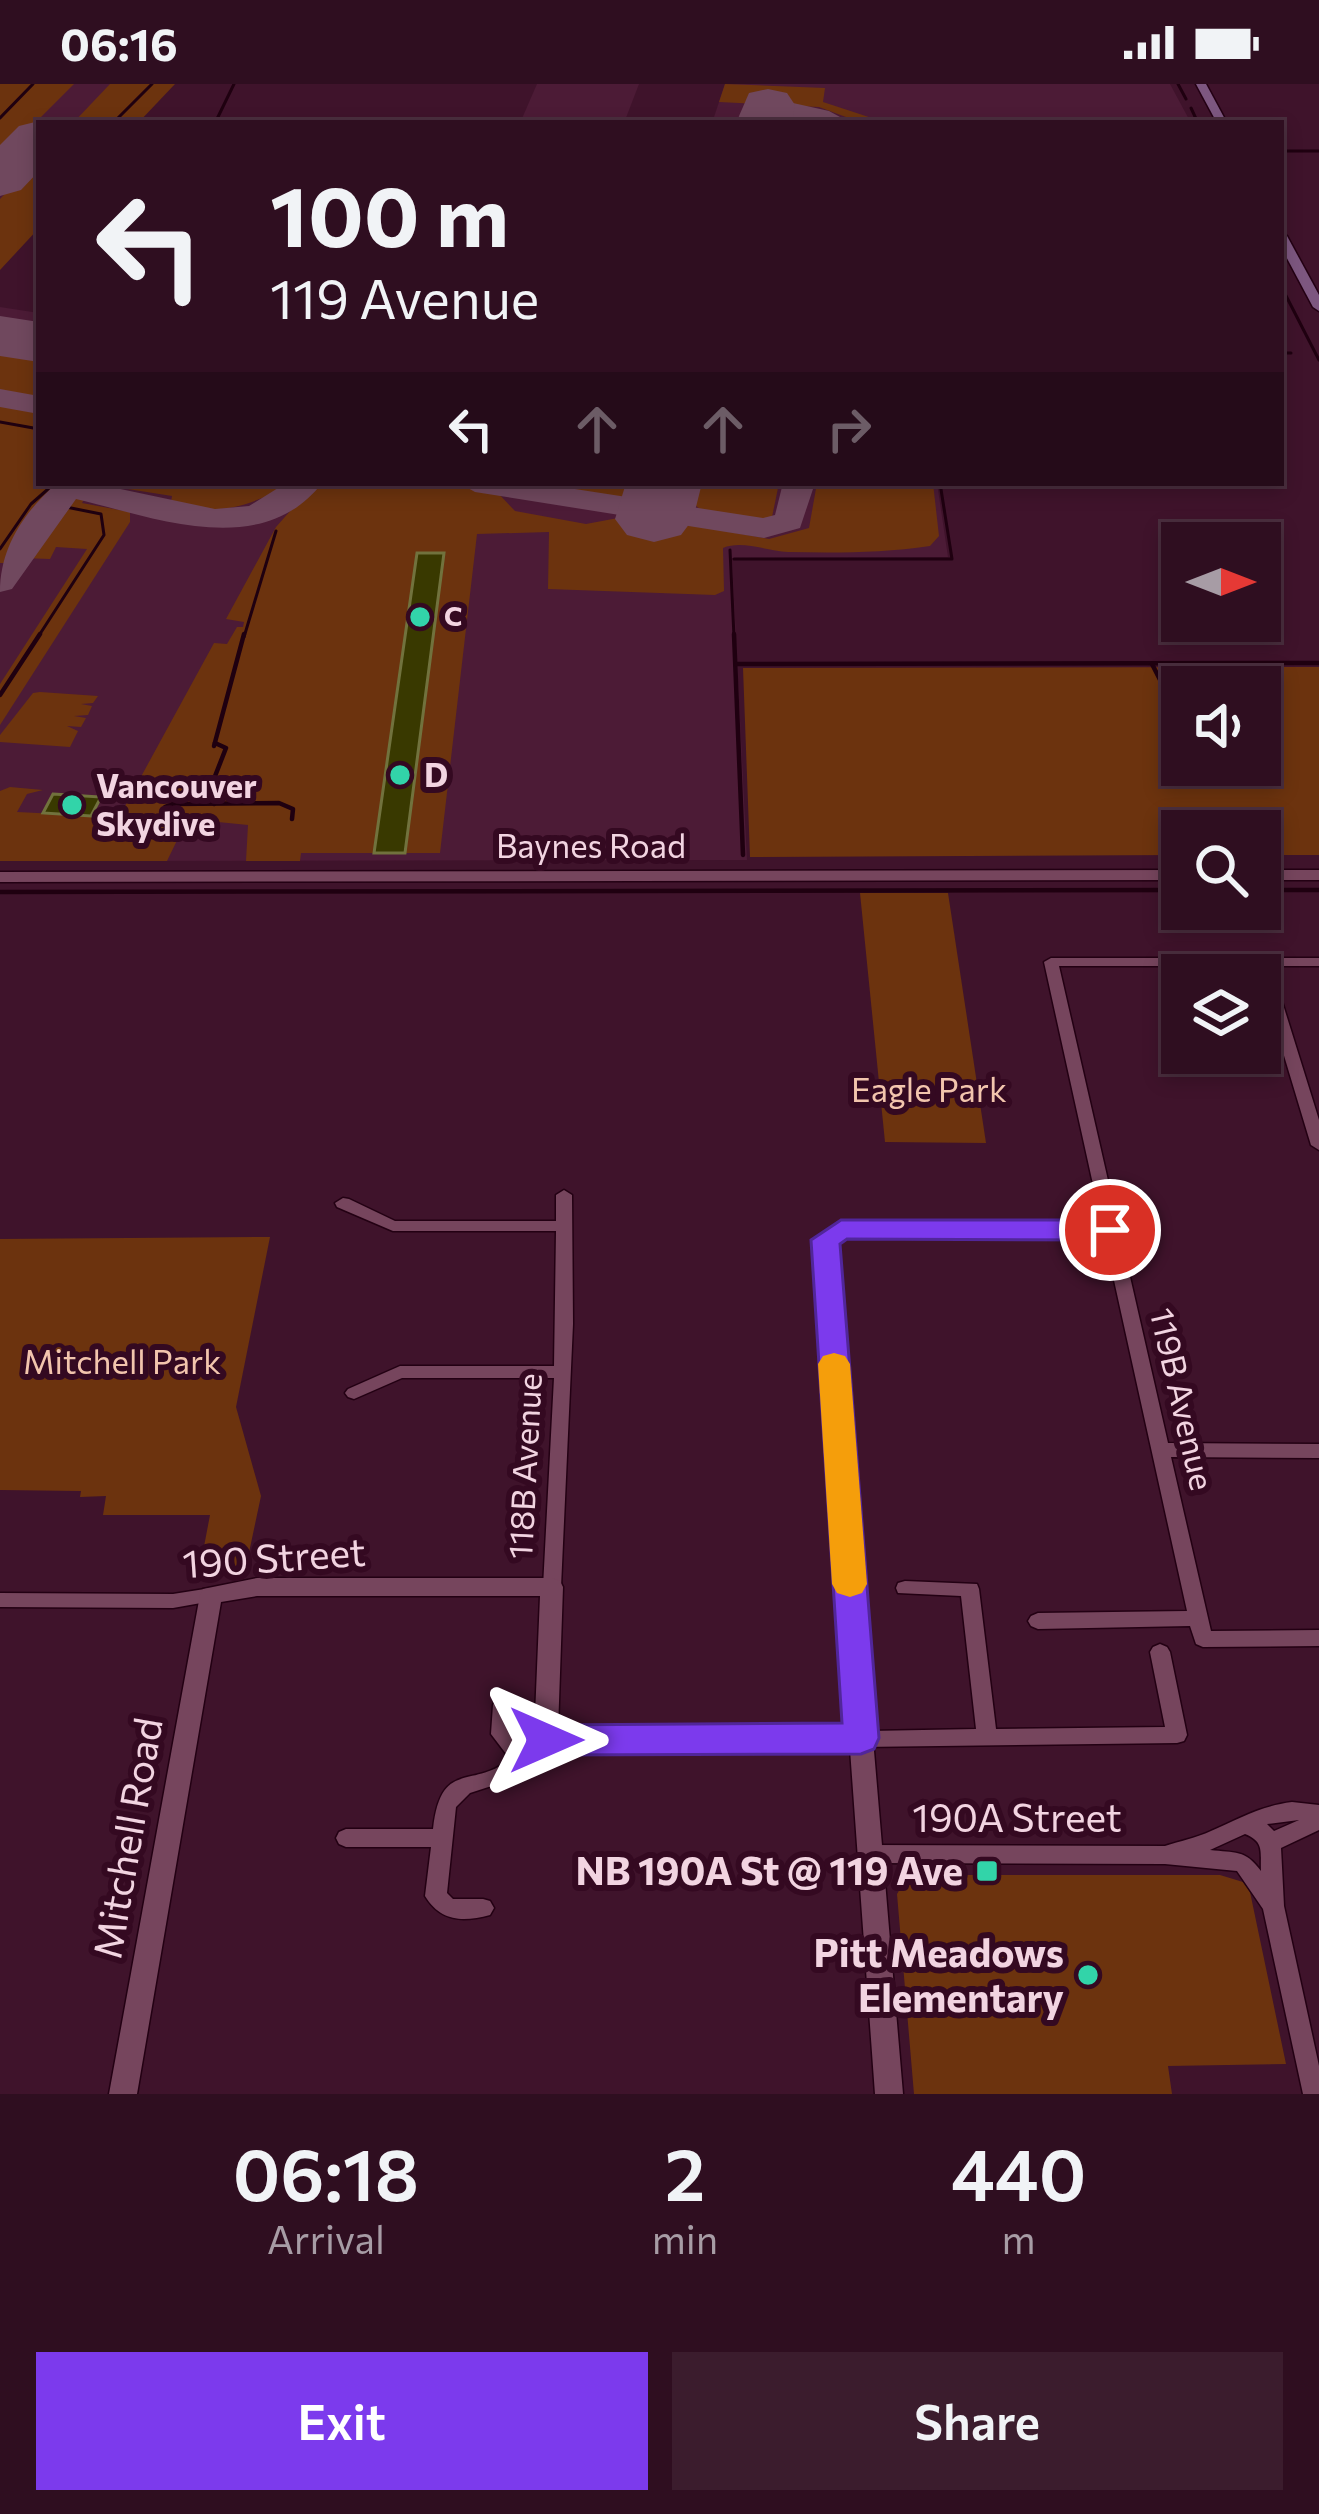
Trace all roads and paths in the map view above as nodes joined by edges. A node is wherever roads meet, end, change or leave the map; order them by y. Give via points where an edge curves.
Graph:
1 (1201, 84) edge
2 (1220, 120) edge
3 (1284, 242) edge
4 (1319, 308) edge
5 (1161, 875) edge
6 (1281, 875) edge
7 (1319, 875) edge
8 (0, 877) edge
9 (1161, 962) edge
10 (1281, 962) edge
11 (1319, 962) edge
12 (1281, 1023) edge
13 (1319, 1145) edge
14 (564, 1195) dead end
15 (343, 1203) dead end
16 (565, 1226) junction
17 (1110, 1230) junction
18 (563, 1372) junction
19 (354, 1393) dead end
20 (1160, 1450) junction
21 (1319, 1451) edge
22 (552, 1587) junction
23 (905, 1588) dead end
24 (211, 1595) junction
25 (0, 1600) edge
26 (1038, 1622) dead end
27 (1200, 1629) junction
28 (1319, 1638) edge
29 (1160, 1652) dead end
30 (503, 1705) dead end
31 (987, 1737) junction
32 (861, 1738) junction
33 (546, 1740) junction
34 (523, 1759) junction
35 (1319, 1817) edge
36 (1234, 1830) junction
37 (346, 1838) dead end
38 (441, 1838) junction
39 (1270, 1850) junction
40 (870, 1853) junction
41 (1165, 1855) junction
42 (1241, 1863) junction
43 (1273, 1906) junction
44 (483, 1908) dead end
45 (123, 2094) edge
46 (889, 2094) edge
47 (1314, 2094) edge

1 - 2 main road
3 - 4 main road
5 - 8 street, Baynes Road
6 - 7 street
9 - 17 street, 119B Avenue via 1051,962
10 - 11 street
12 - 13 street
14 - 16 street, 118B Avenue
15 - 16 street via 393,1226
16 - 18 street, 118B Avenue
17 - 20 street, 119B Avenue
17 - 32 street via 841,1229 825,1240
18 - 19 street via 400,1372
18 - 22 street, 118B Avenue
20 - 21 street
20 - 27 street, 119B Avenue
22 - 24 street, 190 Street via 256,1587
22 - 33 street, 118B Avenue
23 - 31 street via 970,1589
24 - 25 street, 190 Street
24 - 45 street, Mitchell Road
26 - 27 street
27 - 28 street
29 - 31 street via 1177,1735
30 - 34 street via 501,1734
31 - 32 street
32 - 33 street
32 - 40 street
33 - 34 street
34 - 38 street via 463,1786 446,1803
35 - 36 street, 190A Street via 1284,1811
35 - 39 street, 190A Street
36 - 39 street via 1263,1832
36 - 41 street, 190A Street
36 - 42 street via 1225,1848
37 - 38 street
38 - 44 street via 436,1896 448,1908
39 - 42 street via 1259,1864
39 - 43 street
40 - 41 street, 190A Street
40 - 46 street
41 - 42 street, 190A Street
42 - 43 street
43 - 47 street

